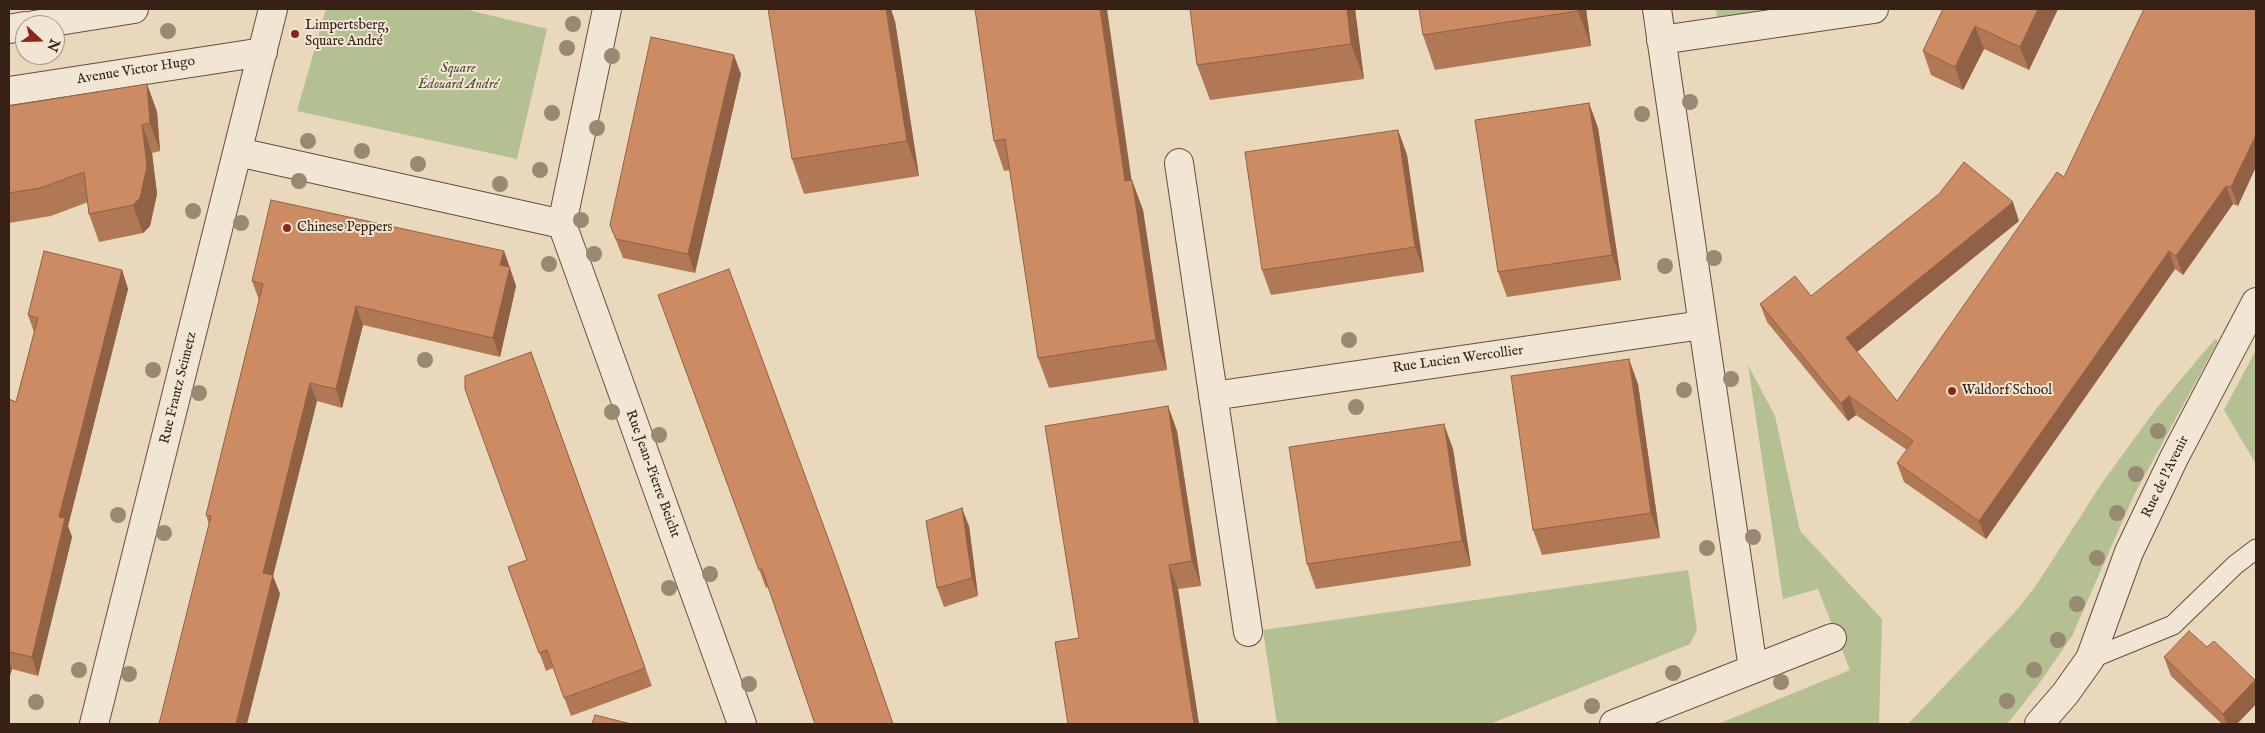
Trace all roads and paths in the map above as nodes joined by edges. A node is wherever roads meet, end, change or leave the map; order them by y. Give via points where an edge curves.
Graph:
1 (134, 9) edge
2 (274, 9) edge
3 (607, 9) edge
4 (1657, 9) edge
5 (1874, 9) edge
6 (65, 20) edge
7 (1661, 40) junction
8 (263, 52) junction
9 (9, 92) edge
10 (238, 152) junction
11 (1179, 163) dead end
12 (562, 224) junction
13 (2256, 302) edge
14 (1702, 325) junction
15 (1214, 396) junction
16 (2256, 549) edge
17 (1248, 632) dead end
18 (1832, 638) dead end
19 (2090, 659) junction
20 (1752, 670) junction
21 (94, 724) edge
22 (742, 724) edge
23 (1614, 724) edge
24 (2039, 724) edge

1 - 6 street
2 - 8 street, Rue Frantz Seimetz
3 - 12 street
4 - 7 street
5 - 7 street
7 - 14 street
8 - 9 street, Avenue Victor Hugo
8 - 10 street, Rue Frantz Seimetz
10 - 12 street
10 - 21 street, Rue Frantz Seimetz
11 - 15 street
12 - 22 street, Rue Jean-Pierre Beicht
13 - 19 street, Rue de l'Avenir via 2174,458 2130,552
14 - 15 street, Rue Lucien Wercollier
14 - 20 street
15 - 17 street
16 - 19 lane via 2173,625
18 - 20 street
19 - 24 street, Rue de l'Avenir
20 - 23 street

